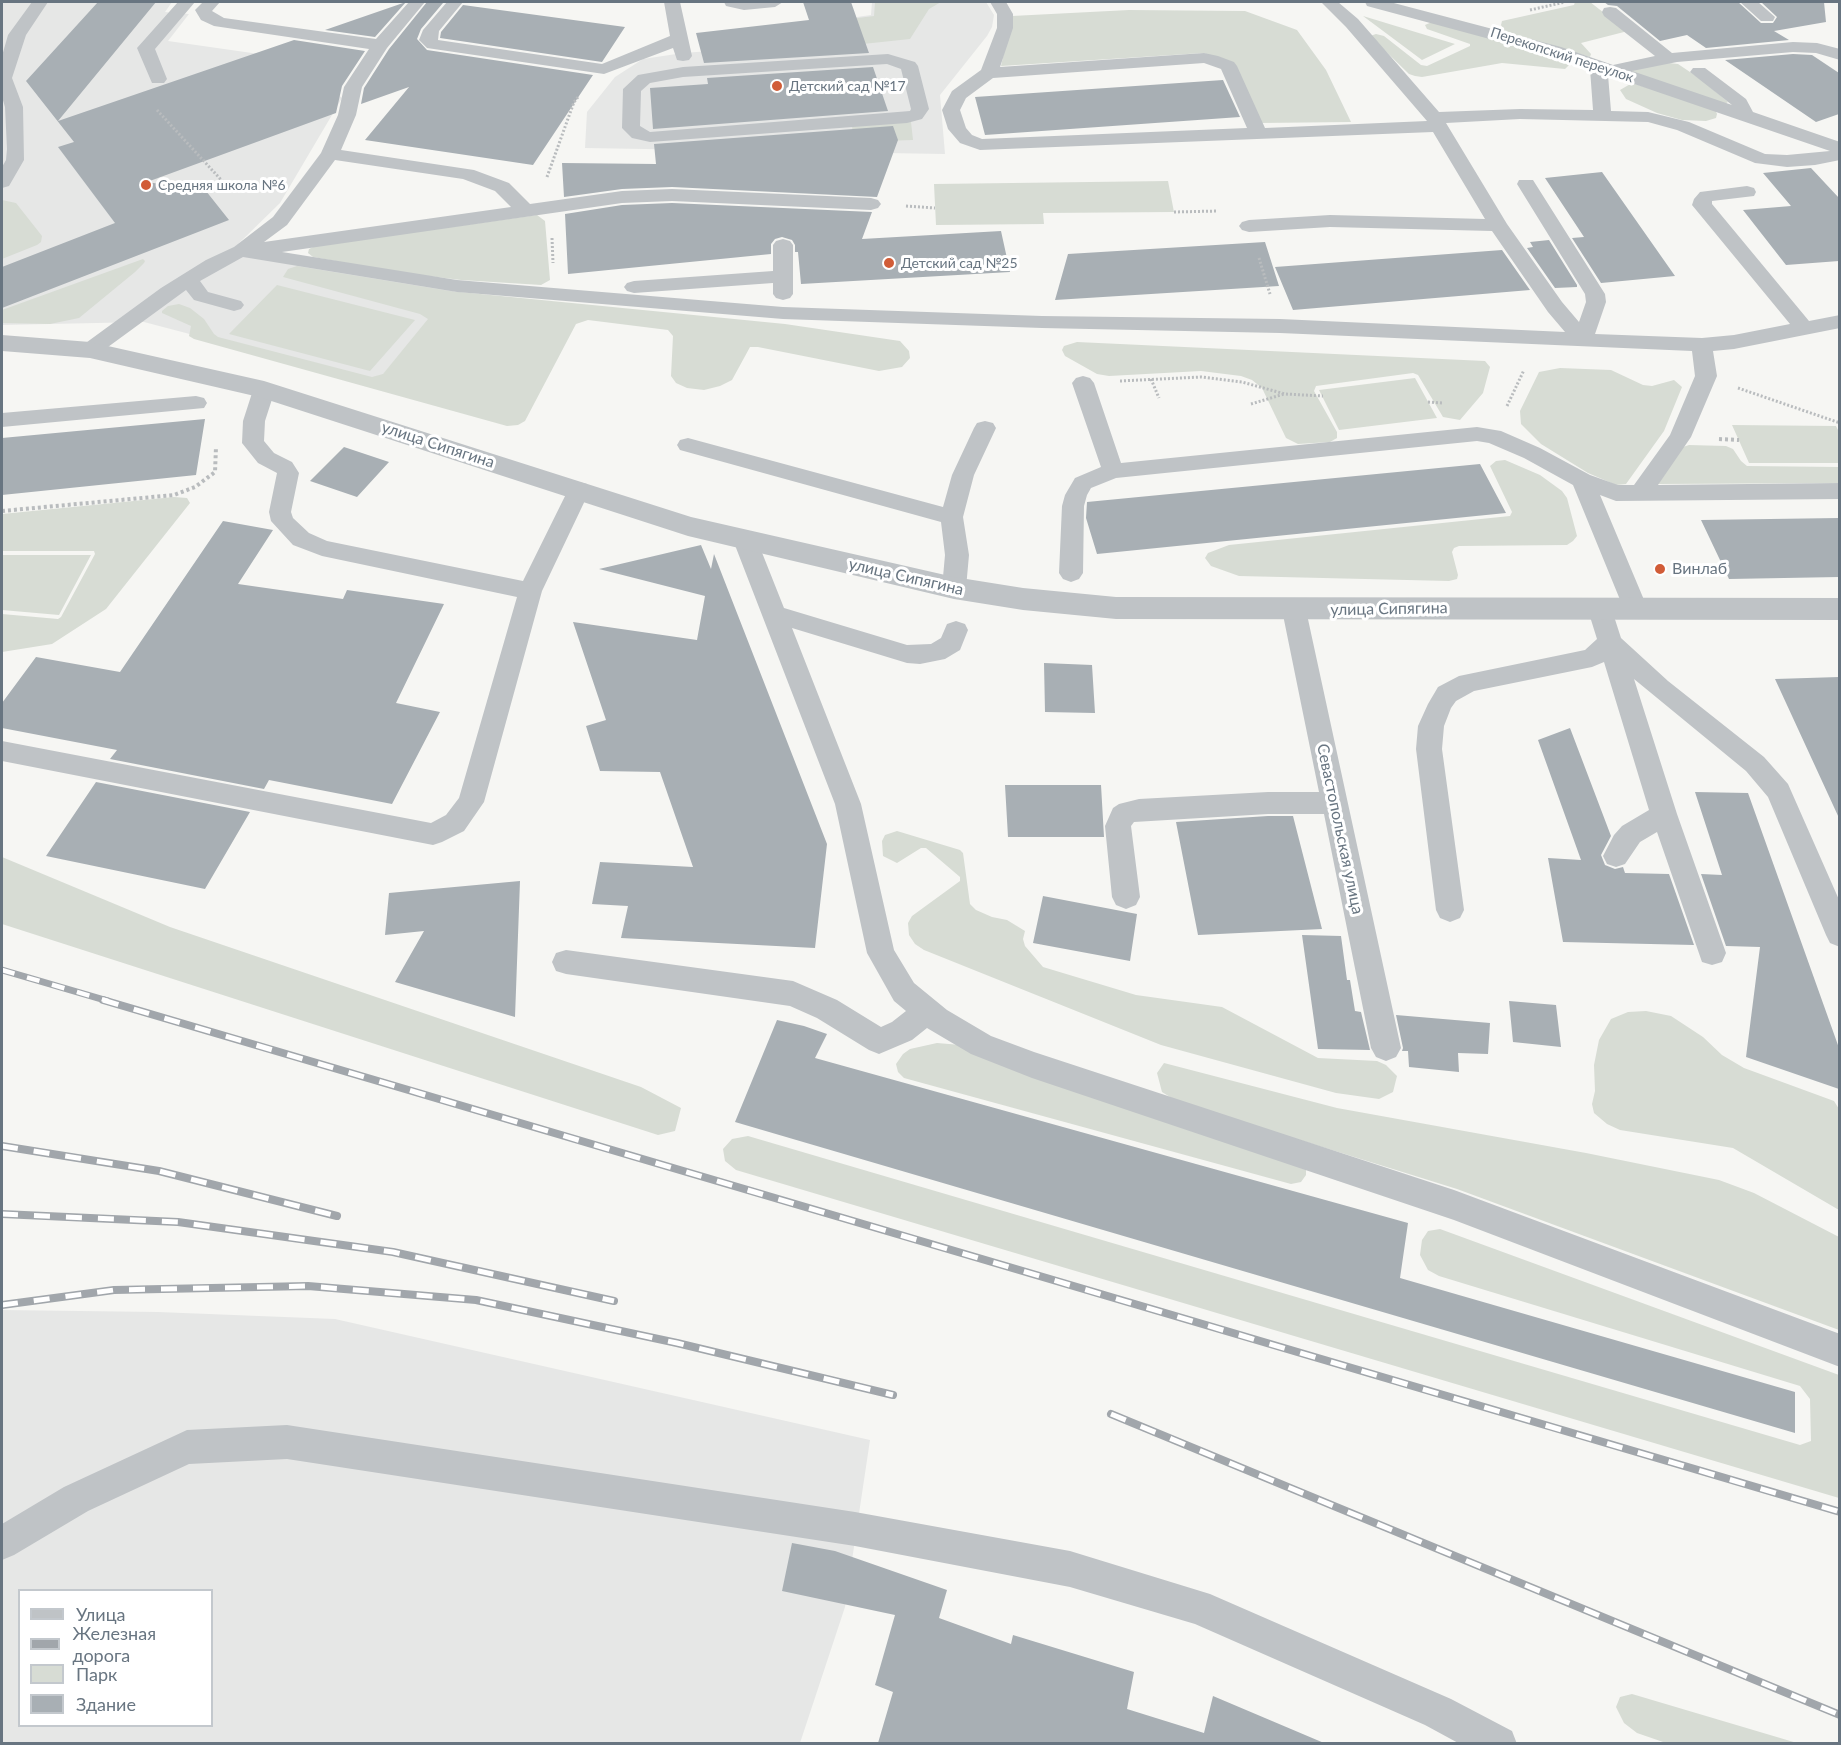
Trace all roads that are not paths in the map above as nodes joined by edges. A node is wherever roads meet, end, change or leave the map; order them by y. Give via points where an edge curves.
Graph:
1 (40, 2) edge
2 (187, 2) edge
3 (212, 2) edge
4 (417, 2) edge
5 (455, 2) edge
6 (672, 2) edge
7 (732, 2) edge
8 (775, 2) edge
9 (998, 2) edge
10 (1329, 2) edge
11 (1373, 2) edge
12 (1748, 2) edge
13 (1610, 12) dead end
14 (1767, 17) dead end
15 (679, 39) junction
16 (380, 45) junction
17 (1839, 55) edge
18 (1668, 58) junction
19 (1605, 68) junction
20 (683, 72) junction
21 (1699, 72) dead end
22 (989, 73) junction
23 (158, 79) dead end
24 (1602, 115) junction
25 (1749, 117) junction
26 (1436, 122) junction
27 (1259, 134) junction
28 (1839, 148) edge
29 (330, 154) junction
30 (1839, 154) edge
31 (2, 182) edge
32 (1526, 184) dead end
33 (1747, 192) dead end
34 (871, 204) dead end
35 (531, 210) junction
36 (1498, 225) junction
37 (1249, 226) dead end
38 (783, 246) dead end
39 (241, 251) junction
40 (782, 276) junction
41 (188, 279) junction
42 (581, 290) dead end
43 (986, 297) dead end
44 (234, 305) dead end
45 (783, 313) junction
46 (989, 320) junction
47 (1839, 321) edge
48 (1805, 329) junction
49 (1583, 340) junction
50 (2, 343) edge
51 (1702, 345) junction
52 (90, 350) junction
53 (1083, 383) road end
54 (264, 390) junction
55 (196, 403) road end
56 (2, 420) edge
57 (985, 428) dead end
58 (688, 445) dead end
59 (1113, 471) junction
60 (1582, 480) junction
61 (579, 490) junction
62 (1839, 491) edge
63 (1640, 493) junction
64 (952, 517) junction
65 (745, 540) junction
66 (1071, 573) dead end
67 (954, 588) junction
68 (530, 591) junction
69 (1599, 607) junction
70 (1635, 607) junction
71 (1839, 609) edge
72 (1294, 610) junction
73 (772, 614) junction
74 (956, 630) dead end
75 (1610, 642) junction
76 (2, 752) edge
77 (1334, 803) junction
78 (1664, 814) junction
79 (1616, 856) dead end
80 (1126, 897) dead end
81 (1450, 910) dead end
82 (1839, 935) edge
83 (1712, 953) dead end
84 (566, 962) dead end
85 (928, 1010) junction
86 (1386, 1048) dead end
87 (1839, 1351) edge
88 (2, 1544) edge
89 (1499, 1743) edge

1 - 31 lane via 17,35 3,78 14,107 16,149 15,160
2 - 23 lane via 146,48
3 - 16 lane via 203,10 220,22
4 - 16 lane
5 - 15 lane via 431,30 428,40 433,44 604,69
6 - 15 lane
7 - 8 lane
9 - 22 lane via 1005,14 1005,28
10 - 26 lane via 1352,23
11 - 19 lane, Перекопский переулок via 1499,34
12 - 14 lane
13 - 18 lane
15 - 20 lane
16 - 29 lane via 353,87 347,116
17 - 18 lane via 1817,48 1793,47
18 - 19 lane
19 - 24 lane
19 - 25 lane, Перекопский переулок
20 - 20 lane via 888,59 909,66 920,110 907,118 662,136 638,134 631,129 632,89 637,83
21 - 25 lane via 1740,103
22 - 27 lane via 1204,58 1218,61 1228,66
22 - 27 lane via 958,95 951,110 957,129 966,139 980,145
24 - 26 lane via 1520,114
24 - 30 lane via 1669,121 1762,159 1787,161
25 - 28 lane, Перекопский переулок
26 - 27 lane
26 - 36 lane
29 - 35 lane via 466,174 502,187
29 - 39 lane via 280,221
32 - 49 lane via 1595,294
33 - 48 lane via 1707,196 1702,206
34 - 35 lane via 672,195 622,197
35 - 39 lane
36 - 37 lane via 1330,221
36 - 49 lane
38 - 40 lane
39 - 41 lane
39 - 45 lane via 457,286
40 - 42 lane
40 - 45 lane
41 - 44 lane via 201,296
41 - 52 lane
43 - 46 lane
45 - 46 lane
46 - 49 lane via 1220,316
47 - 48 lane
48 - 51 lane
49 - 51 lane
50 - 52 street, улица Сипягина
51 - 63 lane via 1706,376 1680,437
52 - 54 street, улица Сипягина
53 - 59 lane
54 - 61 street, улица Сипягина
54 - 68 lane via 253,443 288,473 280,512 282,521 301,539 322,548
55 - 56 lane
57 - 64 lane via 963,475
58 - 64 lane
59 - 60 lane via 1477,434 1493,436 1532,453
59 - 66 lane via 1083,483 1076,495
60 - 63 lane via 1616,493
60 - 70 lane
61 - 65 street, улица Сипягина via 688,526
61 - 68 lane
62 - 63 lane
64 - 67 lane via 957,560
65 - 67 street, улица Сипягина
65 - 73 lane
67 - 72 street, улица Сипягина via 1073,605
68 - 76 lane via 471,802 455,823 433,834
69 - 70 street, улица Сипягина
69 - 72 street, улица Сипягина
69 - 75 lane
70 - 71 street, улица Сипягина
72 - 77 lane, Севастопольская улица
73 - 74 lane via 907,654 936,651 951,644
73 - 85 lane via 848,804 880,953 904,992
75 - 78 lane
75 - 81 lane via 1592,658 1468,683 1446,694 1440,704 1431,726 1429,749
75 - 82 lane via 1659,688 1755,764 1779,791
77 - 80 lane via 1128,812 1118,826
77 - 86 lane, Севастопольская улица
78 - 79 lane via 1631,834
78 - 83 lane
84 - 85 lane via 793,994 827,1009 879,1041 902,1031
85 - 87 lane via 981,1045 1032,1065 1454,1205
88 - 89 lane via 76,1499 187,1447 287,1442 855,1529 1070,1569 1197,1607 1438,1712

